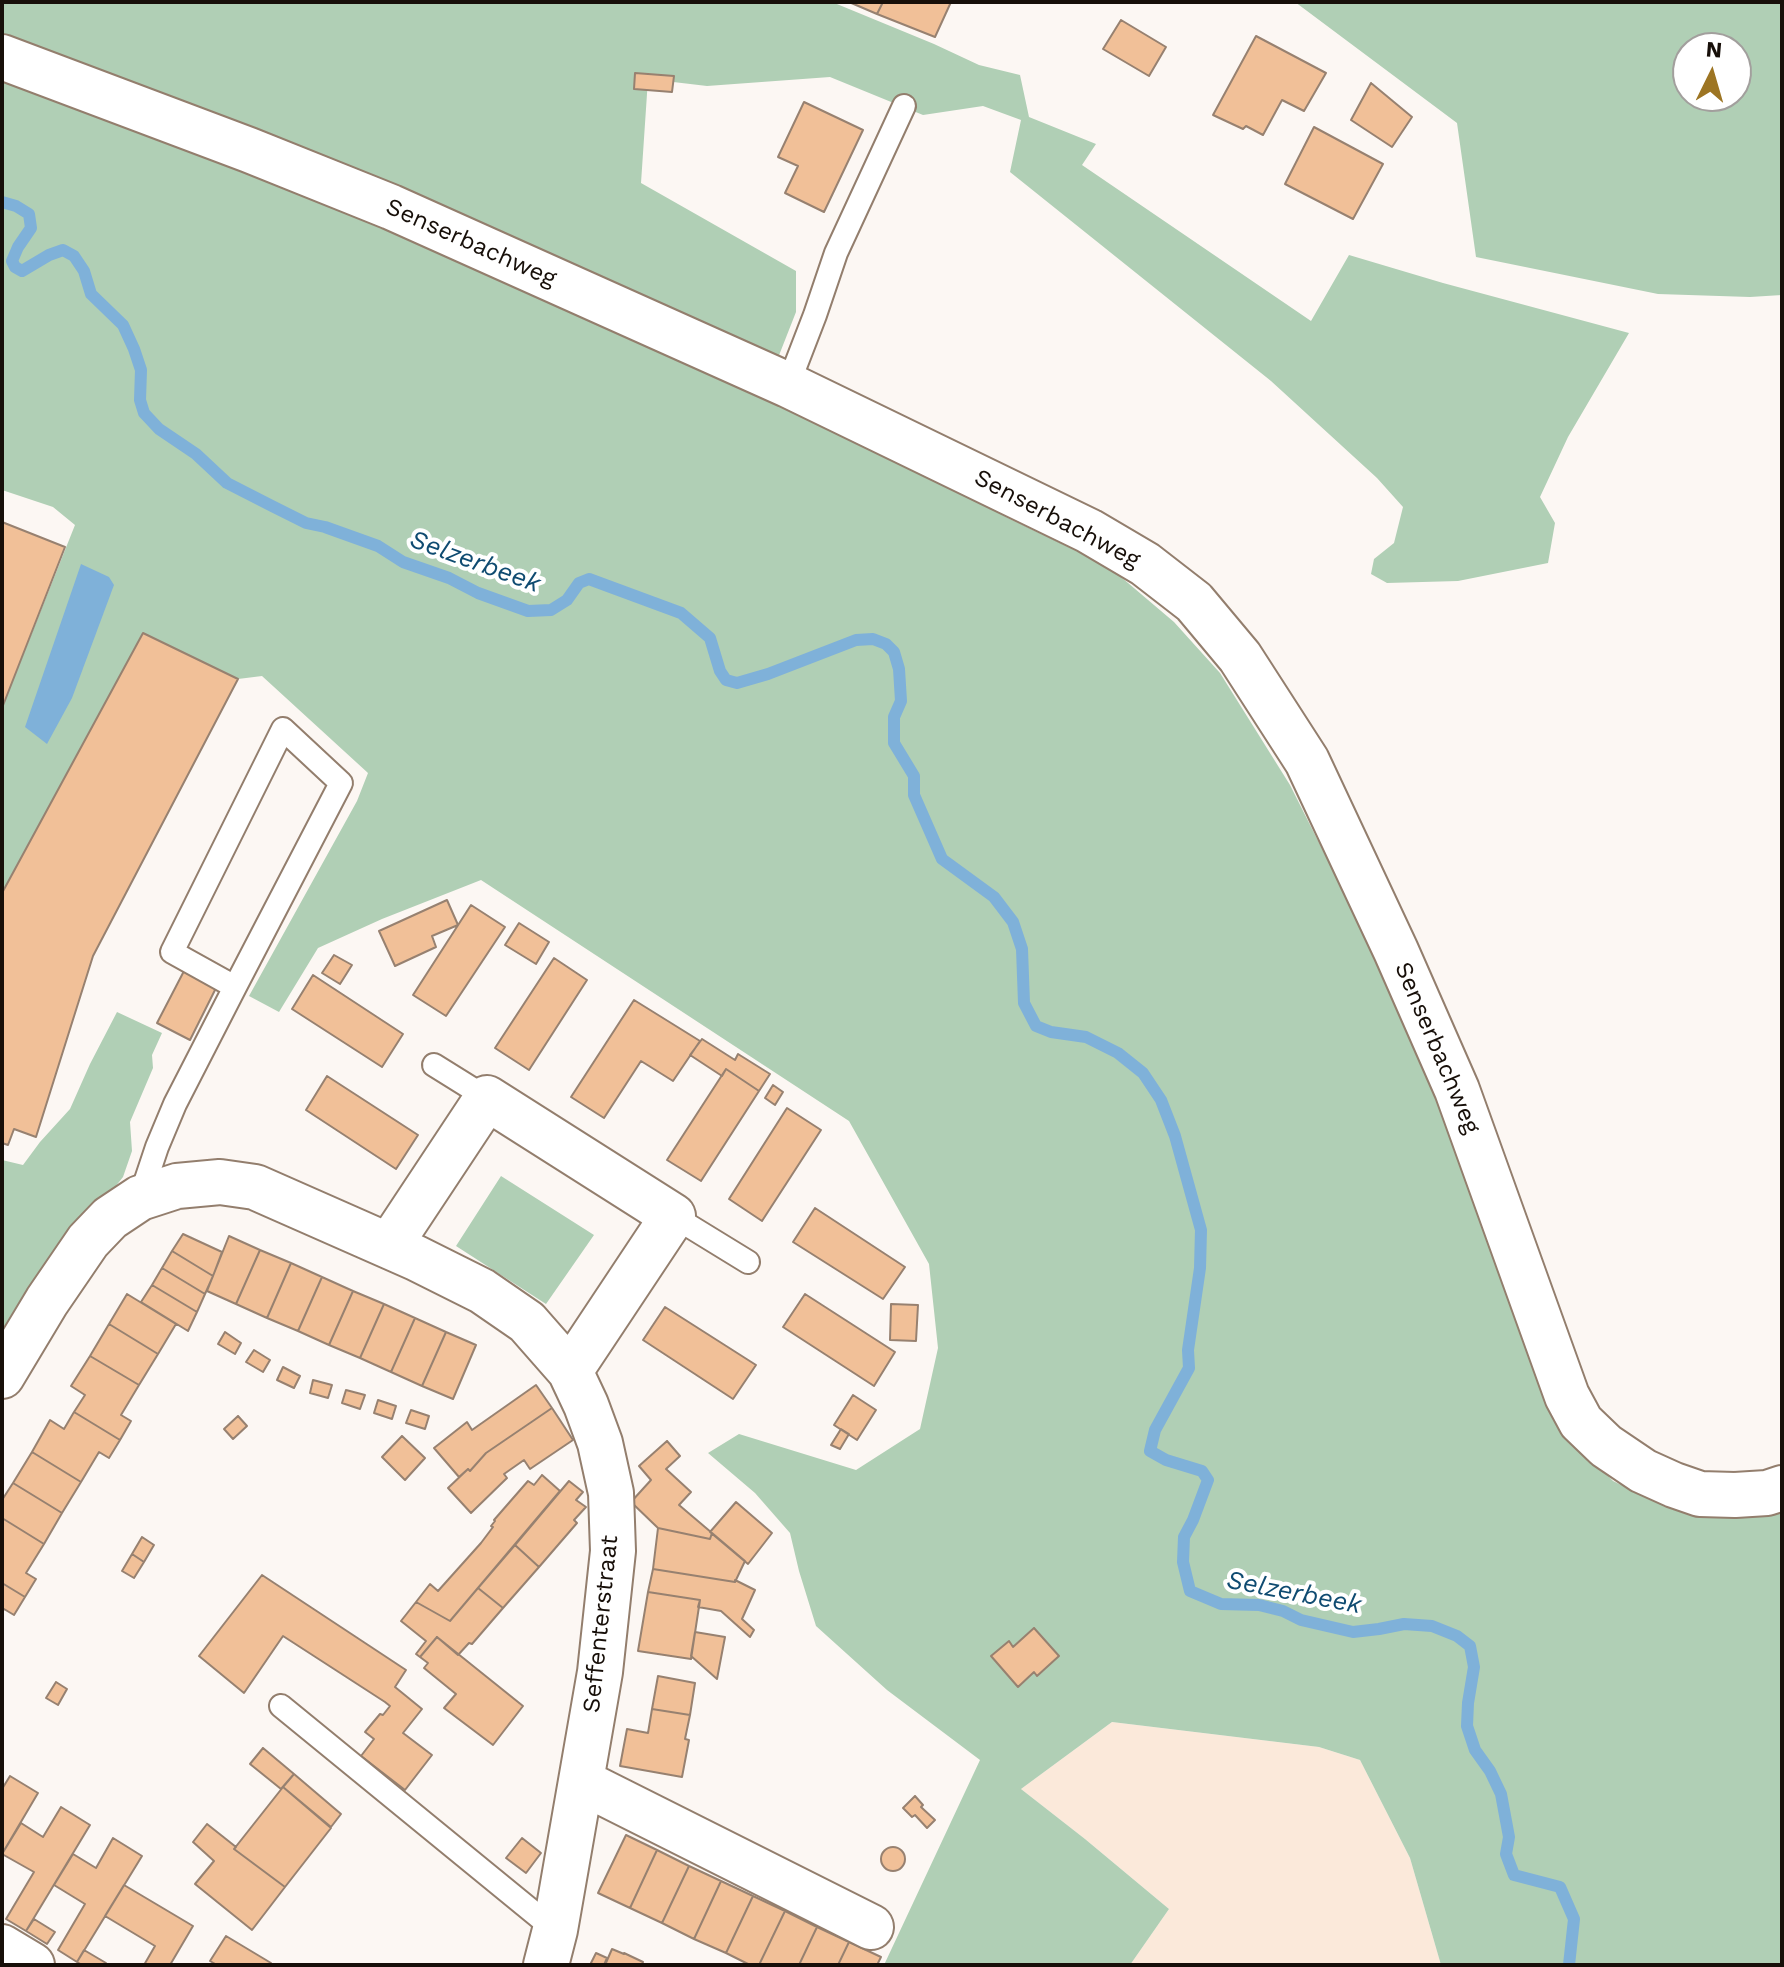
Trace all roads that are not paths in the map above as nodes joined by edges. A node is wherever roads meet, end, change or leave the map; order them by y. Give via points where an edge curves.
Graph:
1 (2, 57) edge
2 (904, 106) dead end
3 (788, 385) junction
4 (235, 987) junction
5 (434, 1065) dead end
6 (487, 1098) junction
7 (140, 1198) junction
8 (673, 1216) junction
9 (389, 1246) junction
10 (748, 1262) dead end
11 (570, 1371) junction
12 (2, 1376) edge
13 (1782, 1488) edge
14 (281, 1706) dead end
15 (582, 1782) junction
16 (871, 1927) dead end
17 (2, 1947) edge
18 (551, 1948) edge
19 (32, 1965) edge

1 - 3 street, Senserbachweg via 391,207
2 - 3 lane via 836,253
3 - 13 street, Senserbachweg via 1089,531 1145,564 1194,602 1240,657 1307,761 1457,1090 1567,1396 1581,1422 1643,1471 1687,1490 1735,1495
4 - 4 lane via 341,783 283,729 172,952
4 - 7 lane via 175,1104
5 - 6 lane
6 - 8 street
6 - 9 street
7 - 9 street, Seffenterstraat via 177,1186 220,1182 255,1187
7 - 12 street, Seffenterstraat via 88,1241
8 - 10 lane
8 - 11 street
9 - 11 street, Seffenterstraat via 482,1291 527,1322
11 - 15 street, Seffenterstraat via 600,1443 611,1493 613,1551
14 - 18 lane
15 - 16 street
15 - 18 street, Seffenterstraat
17 - 19 street

